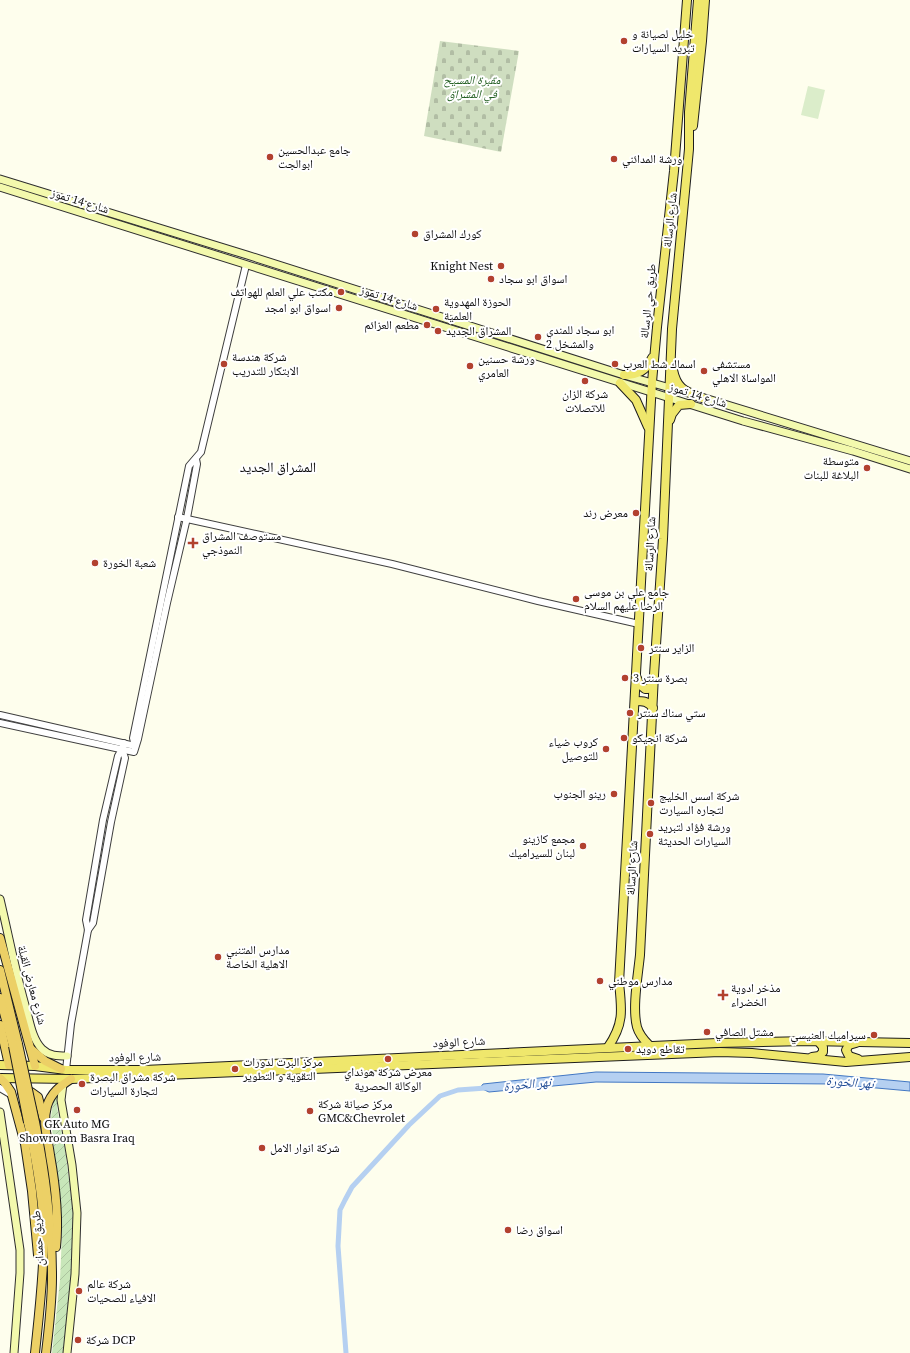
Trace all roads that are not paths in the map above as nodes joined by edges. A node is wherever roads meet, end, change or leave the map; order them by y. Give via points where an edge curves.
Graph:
1 (687, 0) edge
2 (693, 0) edge
3 (698, 0) edge
4 (705, 0) edge
5 (689, 149) junction
6 (675, 150) junction
7 (0, 179) edge
8 (0, 187) edge
9 (246, 264) junction
10 (654, 353) junction
11 (671, 356) junction
12 (622, 379) junction
13 (652, 382) junction
14 (669, 387) junction
15 (652, 393) junction
16 (669, 398) junction
17 (702, 398) junction
18 (690, 404) junction
19 (667, 428) junction
20 (650, 430) junction
21 (196, 459) junction
22 (910, 460) edge
23 (910, 469) edge
24 (178, 517) junction
25 (187, 518) junction
26 (639, 624) junction
27 (636, 673) junction
28 (654, 675) junction
29 (635, 701) junction
30 (653, 708) junction
31 (0, 715) edge
32 (0, 723) edge
33 (123, 746) junction
34 (134, 749) junction
35 (0, 899) edge
36 (0, 938) edge
37 (0, 970) edge
38 (620, 993) junction
39 (636, 993) junction
40 (0, 998) edge
41 (0, 1025) edge
42 (818, 1041) junction
43 (861, 1042) junction
44 (910, 1043) edge
45 (649, 1045) junction
46 (9, 1046) edge
47 (608, 1047) junction
48 (30, 1049) junction
49 (67, 1056) junction
50 (910, 1057) edge
51 (807, 1058) junction
52 (864, 1060) junction
53 (0, 1065) edge
54 (9, 1065) junction
55 (35, 1066) junction
56 (63, 1070) junction
57 (0, 1078) edge
58 (71, 1080) junction
59 (63, 1084) junction
60 (0, 1088) edge
61 (15, 1102) junction
62 (0, 1112) edge
63 (32, 1122) junction
64 (45, 1124) junction
65 (52, 1278) junction
66 (41, 1282) junction
67 (14, 1353) edge
68 (34, 1353) edge
69 (46, 1353) edge
70 (67, 1353) edge

1 - 6 main road, طريق حي الرسالة
2 - 6 main road, طريق حي الرسالة
3 - 5 main road, شارع الرسالة via 689,112
4 - 5 main road via 695,116
5 - 11 main road, شارع الرسالة
6 - 10 main road, طريق حي الرسالة
7 - 12 main road, شارع 14 تموز via 247,255
8 - 9 main road, شارع 14 تموز
9 - 12 main road, شارع 14 تموز
9 - 21 street via 201,452
10 - 12 main road via 643,371
10 - 13 main road, طريق حي الرسالة
11 - 14 main road, شارع الرسالة
11 - 17 main road via 677,384
12 - 13 main road, شارع 14 تموز
12 - 15 main road, شارع 14 تموز
12 - 20 main road via 640,407
13 - 14 main road, شارع 14 تموز
13 - 15 main road, شارع الرسالة
14 - 16 main road, شارع الرسالة
14 - 17 main road, شارع 14 تموز
15 - 16 main road, شارع 14 تموز
15 - 20 main road, شارع الرسالة
16 - 18 main road, شارع 14 تموز
16 - 19 main road, شارع الرسالة
17 - 22 main road, شارع 14 تموز
18 - 19 main road via 676,408
18 - 23 main road, شارع 14 تموز
19 - 28 main road, شارع الرسالة
20 - 26 main road, شارع الرسالة
21 - 24 street via 189,466
21 - 25 street
24 - 25 street
24 - 34 street via 133,738
25 - 26 street via 392,564
25 - 34 street
26 - 27 main road, شارع الرسالة
27 - 28 main road via 639,684 645,689 651,686
27 - 29 main road, شارع الرسالة
28 - 30 main road, شارع الرسالة
29 - 30 main road via 644,701
29 - 38 main road, شارع الرسالة
30 - 39 main road, شارع الرسالة
31 - 33 street
32 - 33 street
33 - 34 street
33 - 49 street via 118,756 103,820
35 - 49 main road, شارع معارض القبلة via 22,995 36,1040 49,1054
36 - 48 highway
37 - 46 highway
38 - 39 main road via 630,997
38 - 47 main road, شارع الرسالة via 620,1024
39 - 45 main road, شارع الرسالة via 637,1026
40 - 46 highway
41 - 46 highway
42 - 43 main road, شارع الوفود
42 - 45 main road, شارع الوفود
42 - 51 main road via 823,1047 823,1052 819,1056
43 - 44 main road, شارع الوفود
43 - 52 main road via 849,1045 846,1053 852,1058
45 - 47 main road, شارع الوفود
46 - 54 highway
46 - 63 highway, bridge
47 - 56 main road, شارع الوفود via 144,1070
48 - 55 highway
48 - 56 highway via 45,1061
49 - 56 street
50 - 52 main road, شارع الوفود
51 - 52 main road, شارع الوفود via 846,1062
51 - 58 main road, شارع الوفود via 720,1052
53 - 54 main road, شارع الوفود
54 - 55 main road, شارع الوفود
55 - 56 main road, شارع الوفود
57 - 58 main road, شارع الوفود
57 - 61 highway via 8,1086
58 - 59 highway
59 - 64 highway via 49,1101
59 - 70 main road via 61,1100 75,1181 77,1219
60 - 61 street via 8,1092
61 - 64 highway via 22,1093 31,1092 36,1095
61 - 66 highway via 32,1191
62 - 67 main road via 20,1250
63 - 65 highway, طريق حمدان via 41,1151 50,1230
63 - 66 highway, طريق حمدان via 44,1233
64 - 65 highway via 56,1215
65 - 69 highway, طريق حمدان
66 - 68 highway, طريق حمدان

